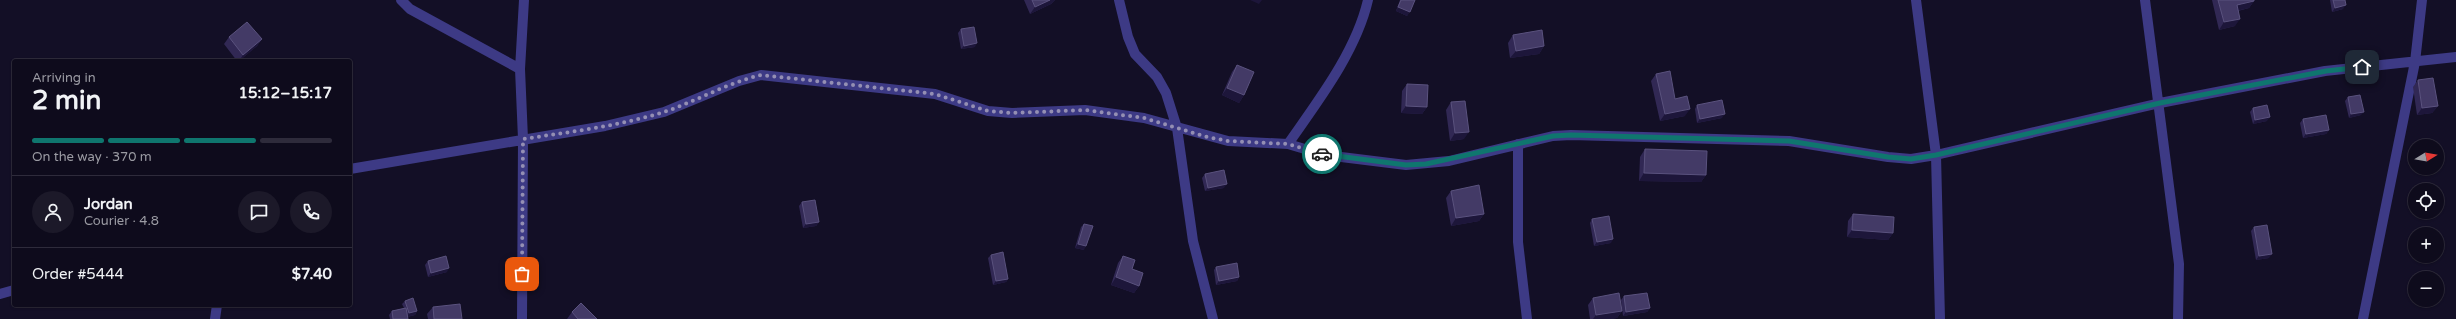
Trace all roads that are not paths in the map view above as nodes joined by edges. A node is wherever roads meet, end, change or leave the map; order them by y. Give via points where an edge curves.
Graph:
1 (401, 0) edge
2 (524, 0) edge
3 (1119, 0) edge
4 (1368, 0) edge
5 (1916, 0) edge
6 (2145, 0) edge
7 (2422, 0) edge
8 (2456, 57) edge
9 (2415, 62) junction
10 (520, 69) junction
11 (2160, 103) junction
12 (1176, 128) junction
13 (523, 139) junction
14 (1288, 144) junction
15 (1518, 144) junction
16 (1936, 155) junction
17 (352, 169) edge
18 (12, 291) edge
19 (0, 294) edge
20 (217, 307) edge
21 (215, 319) edge
22 (522, 319) edge
23 (1213, 319) edge
24 (1527, 319) edge
25 (1940, 319) edge
26 (2178, 319) edge
27 (2363, 319) edge

1 - 10 street via 410,9
2 - 10 street
3 - 12 street via 1135,54 1162,84
4 - 14 street via 1347,52 1315,106
5 - 16 street
6 - 11 street
7 - 9 street
8 - 9 street
9 - 11 street via 2326,71
9 - 27 street
10 - 13 street
11 - 16 street
11 - 26 street via 2179,264
12 - 13 street via 1144,118 1085,110 1012,113 988,111 935,94 761,75 739,81 664,112 605,126
12 - 14 street via 1228,141
12 - 23 street via 1188,216
13 - 17 street
13 - 22 street
14 - 15 street via 1325,155 1406,165 1449,161
15 - 16 street via 1571,135 1789,141 1888,157 1911,159
15 - 24 street via 1518,242
16 - 25 street
18 - 19 street
20 - 21 street

